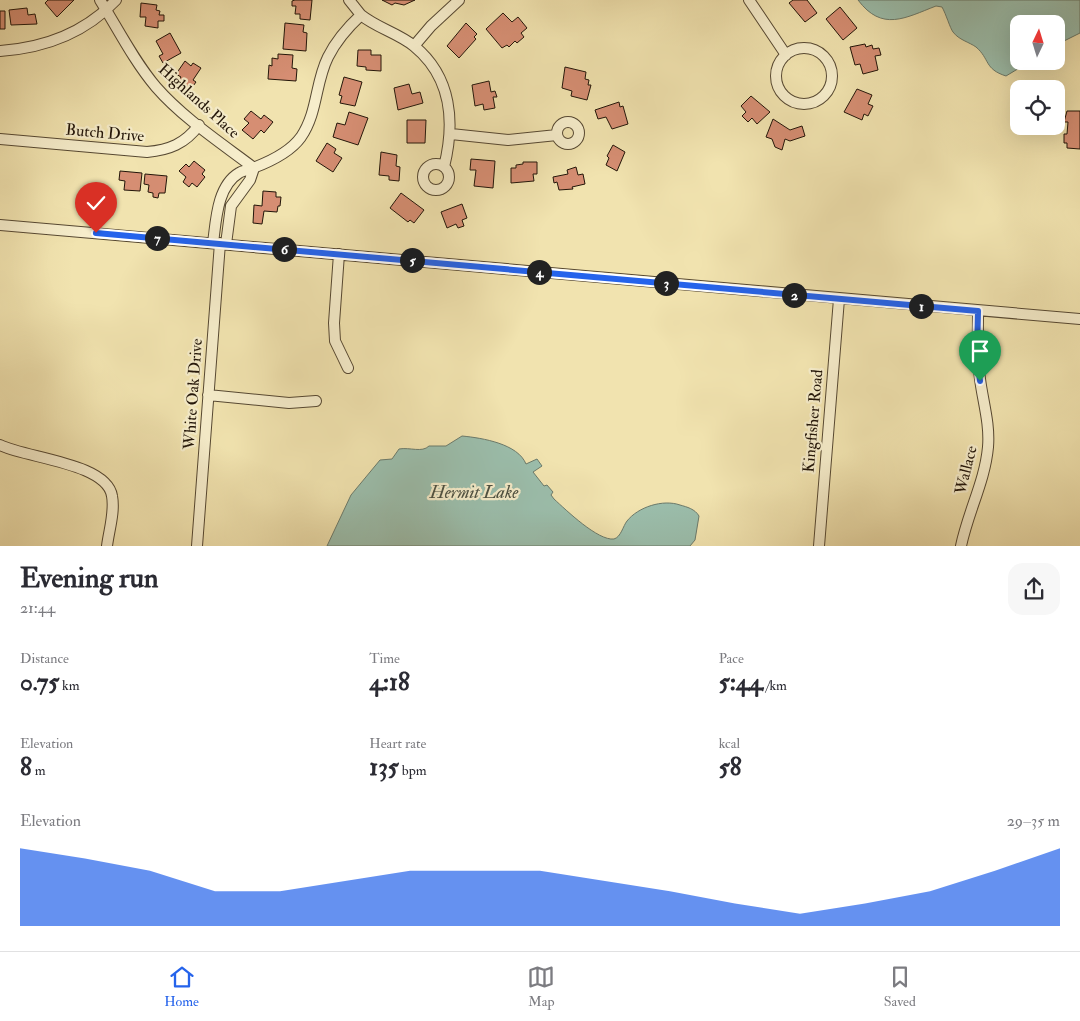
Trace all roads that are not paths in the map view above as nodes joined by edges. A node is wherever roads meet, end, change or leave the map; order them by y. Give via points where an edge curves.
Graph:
1 (100, 0) edge
2 (116, 0) edge
3 (349, 0) edge
4 (460, 0) edge
5 (749, 0) edge
6 (106, 10) junction
7 (361, 15) junction
8 (414, 46) junction
9 (0, 52) edge
10 (786, 55) junction
11 (199, 125) junction
12 (451, 134) junction
13 (557, 135) dead end
14 (0, 139) edge
15 (444, 167) dead end
16 (254, 168) junction
17 (0, 225) edge
18 (220, 244) junction
19 (339, 254) junction
20 (838, 299) junction
21 (978, 311) junction
22 (1080, 319) edge
23 (348, 368) dead end
24 (208, 396) junction
25 (316, 401) dead end
26 (2, 449) edge
27 (107, 546) edge
28 (197, 546) edge
29 (818, 546) edge
30 (962, 546) edge

1 - 6 street, Highlands Place
2 - 6 street
3 - 7 street
4 - 8 street
5 - 10 street
6 - 9 street via 81,29 46,44
6 - 11 street, Highlands Place via 157,88
7 - 8 street
7 - 16 street via 343,34 328,58 314,113 300,138 283,153
8 - 12 street via 430,63 445,90
10 - 10 street via 777,71 777,80 785,96 801,103 819,99 826,93 832,76 827,59 820,52 802,48
11 - 14 street, Butch Drive via 177,146 147,152
11 - 16 street, Highlands Place
12 - 13 street via 508,140
12 - 15 street
16 - 18 street, White Oak Drive via 250,180 231,206
17 - 18 street
18 - 19 street
18 - 24 street, White Oak Drive
19 - 20 street
19 - 23 street via 335,341
20 - 21 street
20 - 29 street, Kingfisher Road
21 - 22 street
21 - 30 street, Wallace via 977,356 988,447
24 - 25 street via 289,403
24 - 28 street, White Oak Drive
26 - 27 street via 90,472 107,484 113,504

